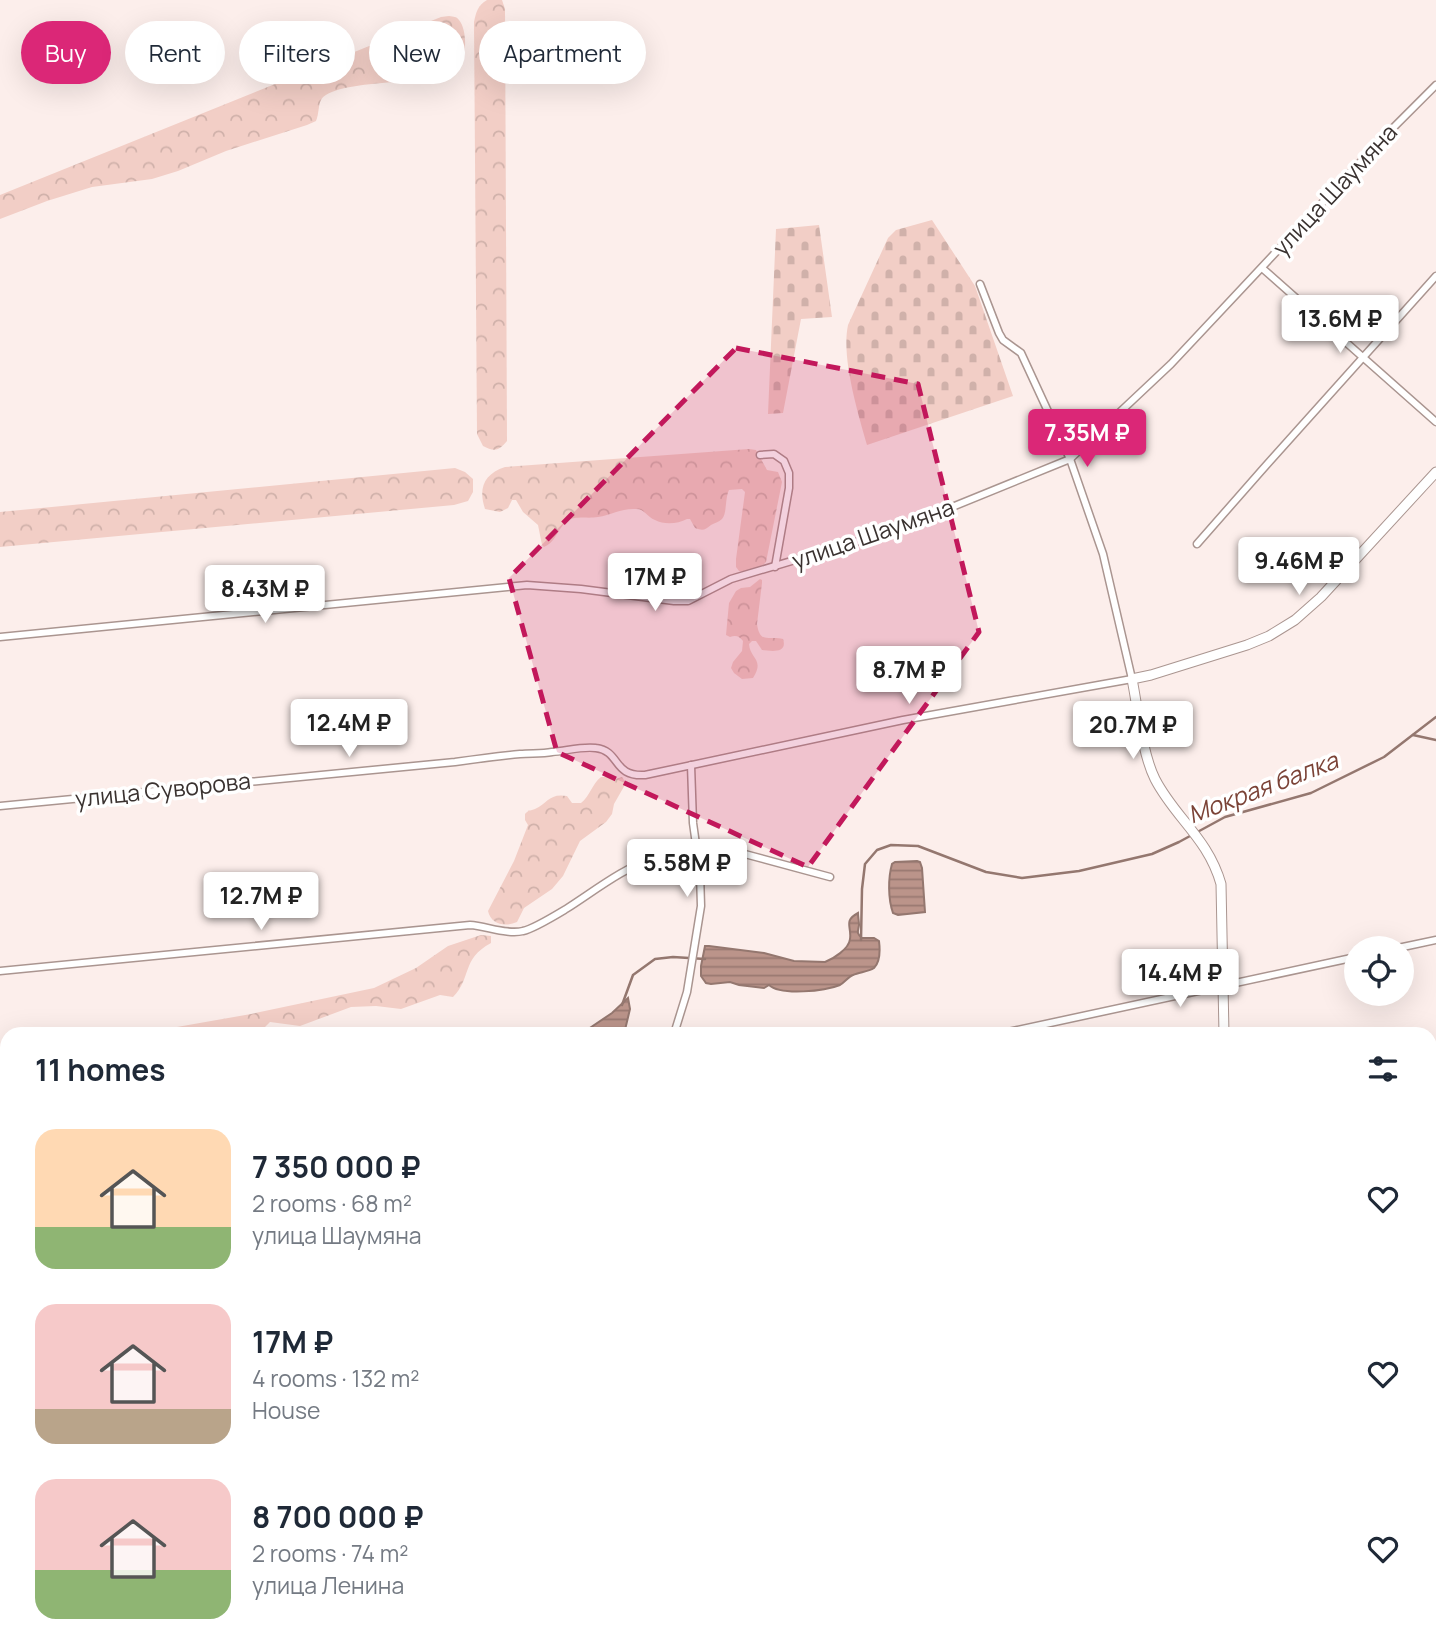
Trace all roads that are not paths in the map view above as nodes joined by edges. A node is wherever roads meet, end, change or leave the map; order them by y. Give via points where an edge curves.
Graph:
1 (1436, 85) edge
2 (1262, 268) junction
3 (1436, 276) edge
4 (980, 284) dead end
5 (1362, 357) junction
6 (1436, 422) edge
7 (760, 455) dead end
8 (1070, 459) junction
9 (1436, 472) edge
10 (1197, 544) dead end
11 (775, 568) junction
12 (0, 637) edge
13 (1132, 679) junction
14 (691, 765) junction
15 (0, 806) edge
16 (696, 849) junction
17 (698, 859) junction
18 (830, 877) dead end
19 (1436, 940) edge
20 (1414, 945) edge
21 (1344, 960) edge
22 (0, 971) edge
23 (1222, 986) junction
24 (676, 1027) edge
25 (1032, 1027) edge
26 (1224, 1027) edge

1 - 2 street, улица Шаумяна
2 - 5 street
2 - 8 street, улица Шаумяна via 1171,364
3 - 5 street
4 - 8 street via 999,333 1021,353
5 - 6 street
5 - 10 street
7 - 11 street via 774,454 784,461 789,473
8 - 11 street, улица Шаумяна via 935,514
8 - 13 street via 1103,554
9 - 13 street via 1295,620 1247,645
11 - 12 street, улица Шаумяна via 731,579 688,601 527,585
13 - 14 street, улица Суворова via 903,720
13 - 23 street via 1154,777 1203,844 1221,884
14 - 15 street, улица Суворова via 635,776 606,751 591,747
14 - 16 street
16 - 17 street
16 - 18 street via 741,853
17 - 22 street via 664,857 646,862 523,931 470,925
17 - 24 street via 699,924
19 - 20 street
21 - 23 street
23 - 25 street
23 - 26 street

